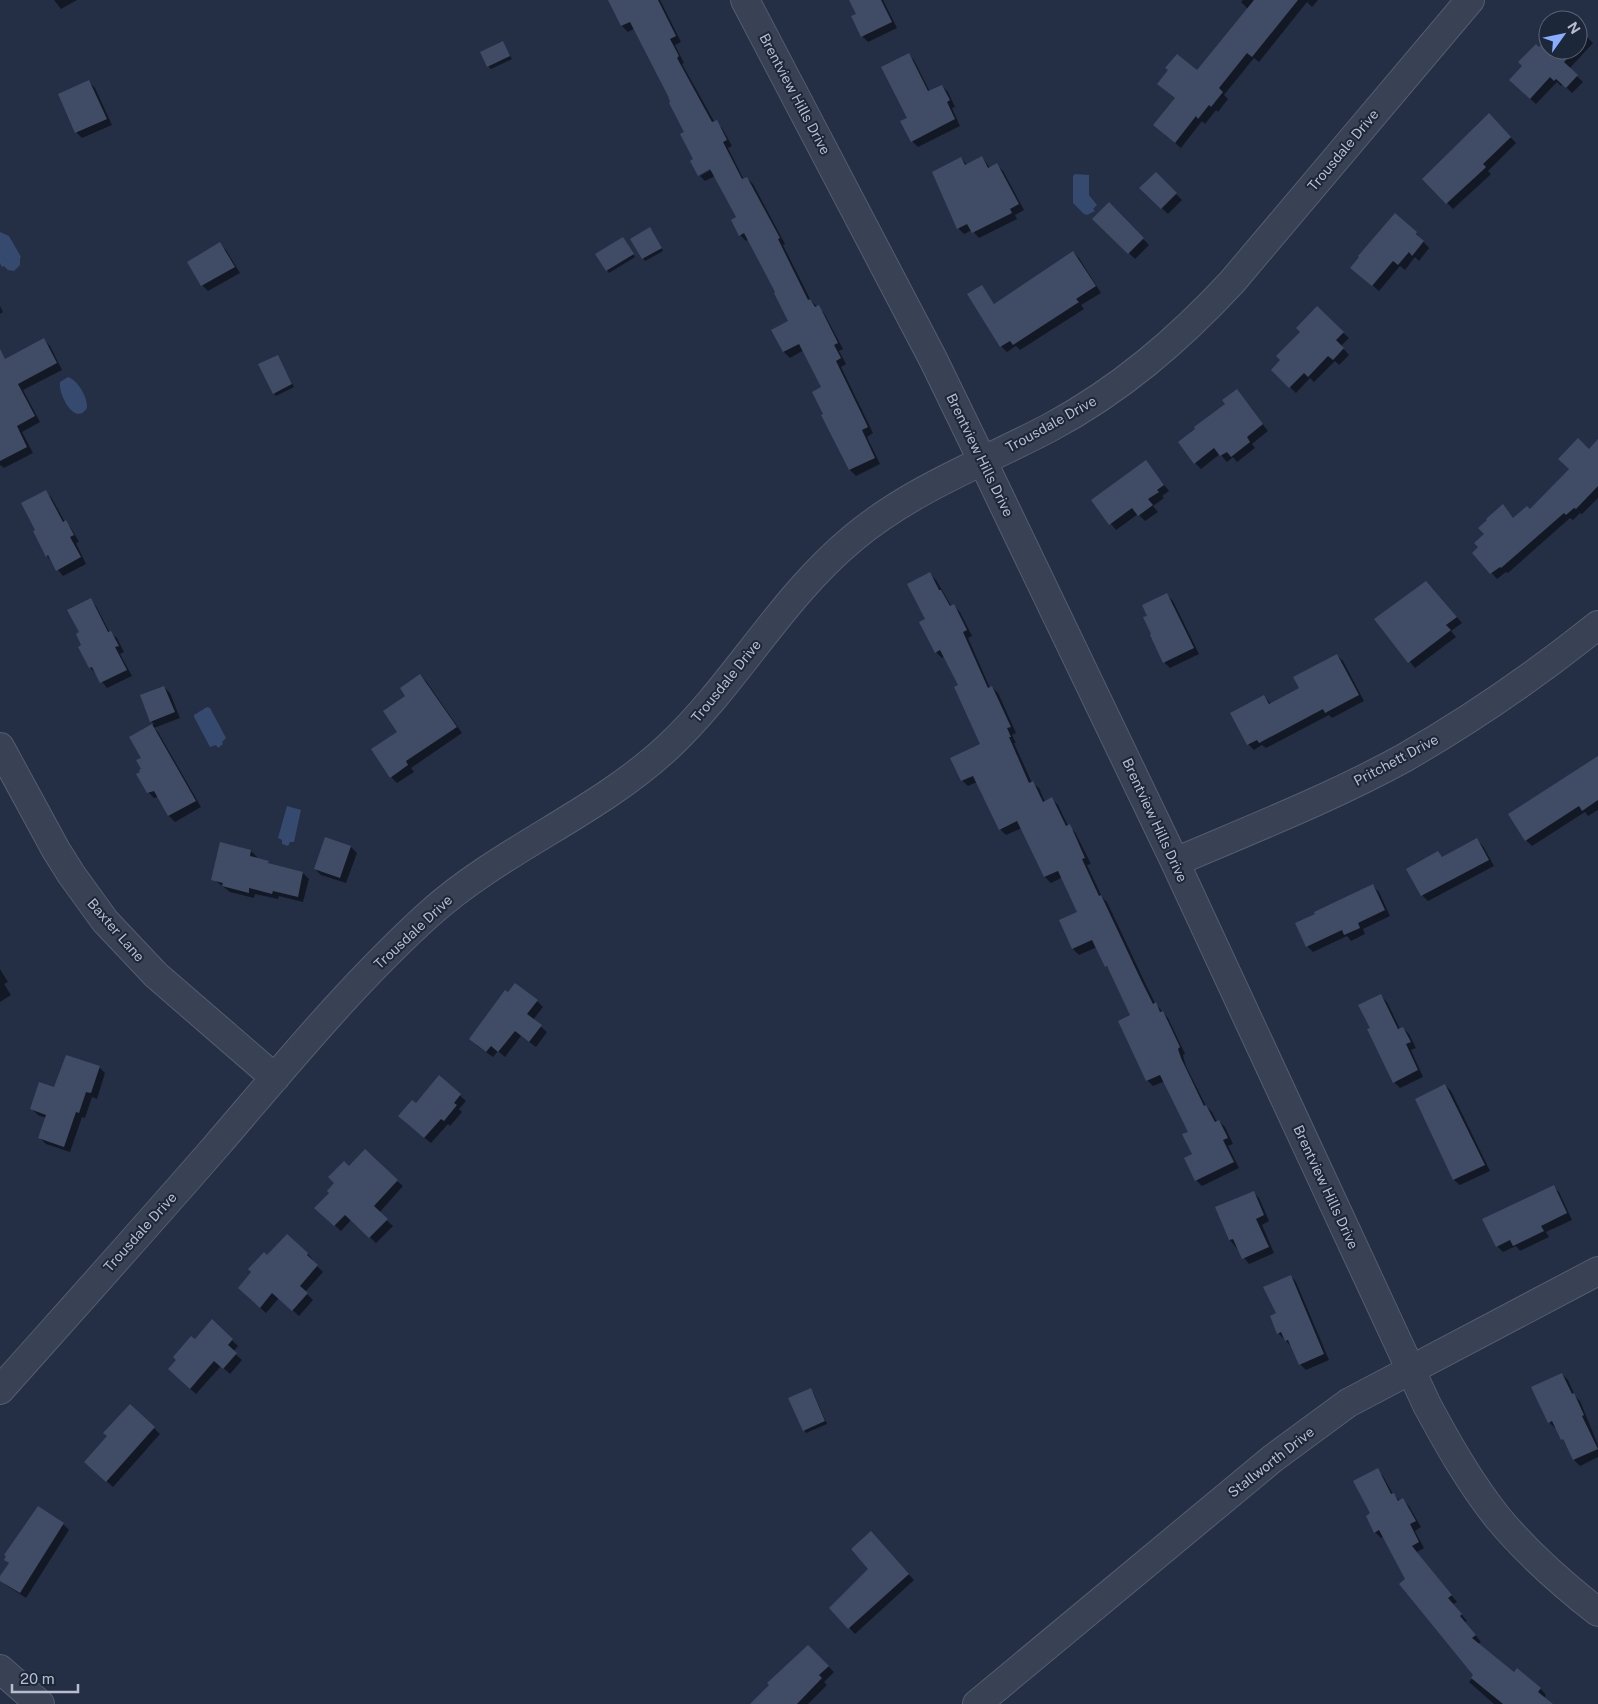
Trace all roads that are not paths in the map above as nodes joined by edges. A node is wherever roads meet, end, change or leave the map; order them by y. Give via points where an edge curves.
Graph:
1 (745, 0) edge
2 (1470, 0) edge
3 (982, 460) junction
4 (1598, 625) edge
5 (0, 747) edge
6 (1175, 862) junction
7 (275, 1078) junction
8 (1598, 1271) edge
9 (1411, 1369) junction
10 (0, 1390) edge
11 (1598, 1612) edge
12 (0, 1669) edge
13 (40, 1704) edge
14 (977, 1704) edge

1 - 3 street, Brentview Hills Drive via 933,359
2 - 3 street, Trousdale Drive via 1261,248 1182,333 1132,375 1089,404 1051,427
3 - 6 street, Brentview Hills Drive
3 - 7 street, Trousdale Drive via 902,503 851,540 807,582 713,699 670,745 621,786 486,869 440,904 376,966
4 - 6 street, Pritchett Drive via 1469,719 1402,758 1311,803
5 - 7 street, Baxter Lane via 70,874 114,932 156,975
6 - 9 street, Brentview Hills Drive
7 - 10 street, Trousdale Drive
8 - 9 street, Stallworth Drive
9 - 11 street, Brentview Hills Drive via 1462,1467 1499,1519 1533,1556
9 - 14 street, Stallworth Drive via 1348,1402 1272,1459
12 - 13 street

